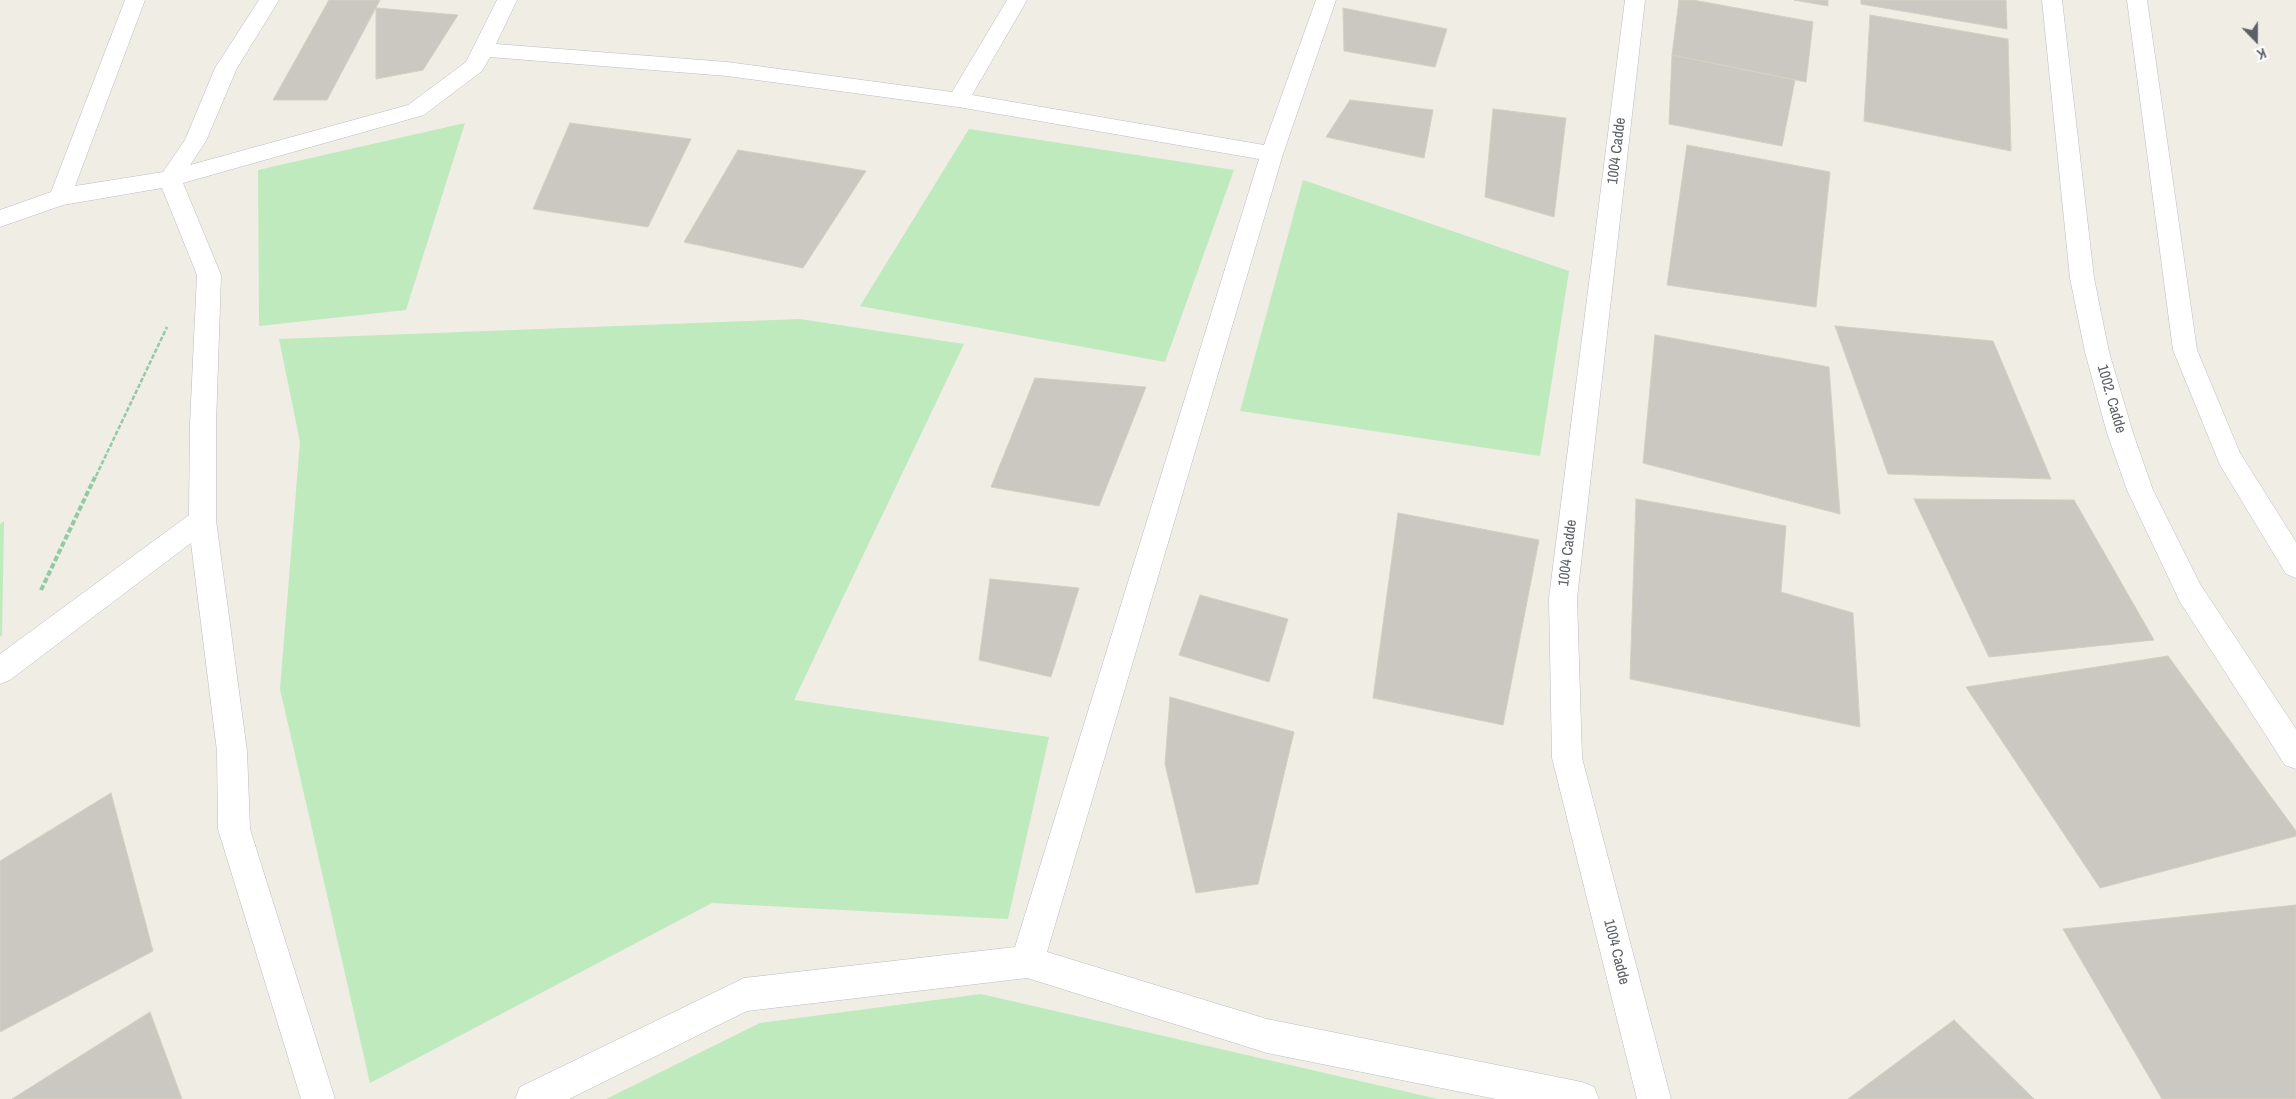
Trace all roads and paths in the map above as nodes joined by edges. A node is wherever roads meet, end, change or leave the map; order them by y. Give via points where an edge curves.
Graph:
1 (135, 0) edge
2 (269, 0) edge
3 (507, 0) edge
4 (1017, 0) edge
5 (1326, 0) edge
6 (1635, 0) edge
7 (2052, 0) edge
8 (2137, 0) edge
9 (482, 50) junction
10 (958, 100) junction
11 (1272, 154) junction
12 (170, 179) junction
13 (60, 197) junction
14 (0, 220) edge
15 (171, 318) dead end
16 (202, 520) junction
17 (2296, 566) edge
18 (37, 597) dead end
19 (0, 671) edge
20 (2296, 755) edge
21 (1027, 962) junction
22 (318, 1099) edge
23 (532, 1099) edge
24 (1582, 1099) edge
25 (1654, 1099) edge

1 - 13 street
2 - 12 street via 226,68 195,141
3 - 9 street
4 - 10 street
5 - 11 street
6 - 25 street, 1004 Cadde via 1563,598 1567,758
7 - 20 street, 1002. Cadde via 2082,278 2097,352 2120,433 2140,490 2190,593
8 - 17 street via 2185,350 2229,457
9 - 10 street via 727,69
9 - 12 street via 474,66 416,110
10 - 11 street
11 - 21 street
12 - 13 street
12 - 16 street via 209,275
13 - 14 street
15 - 18 path
16 - 19 street
16 - 22 street via 232,751 234,829
21 - 23 street via 744,995
21 - 24 street via 1267,1036

